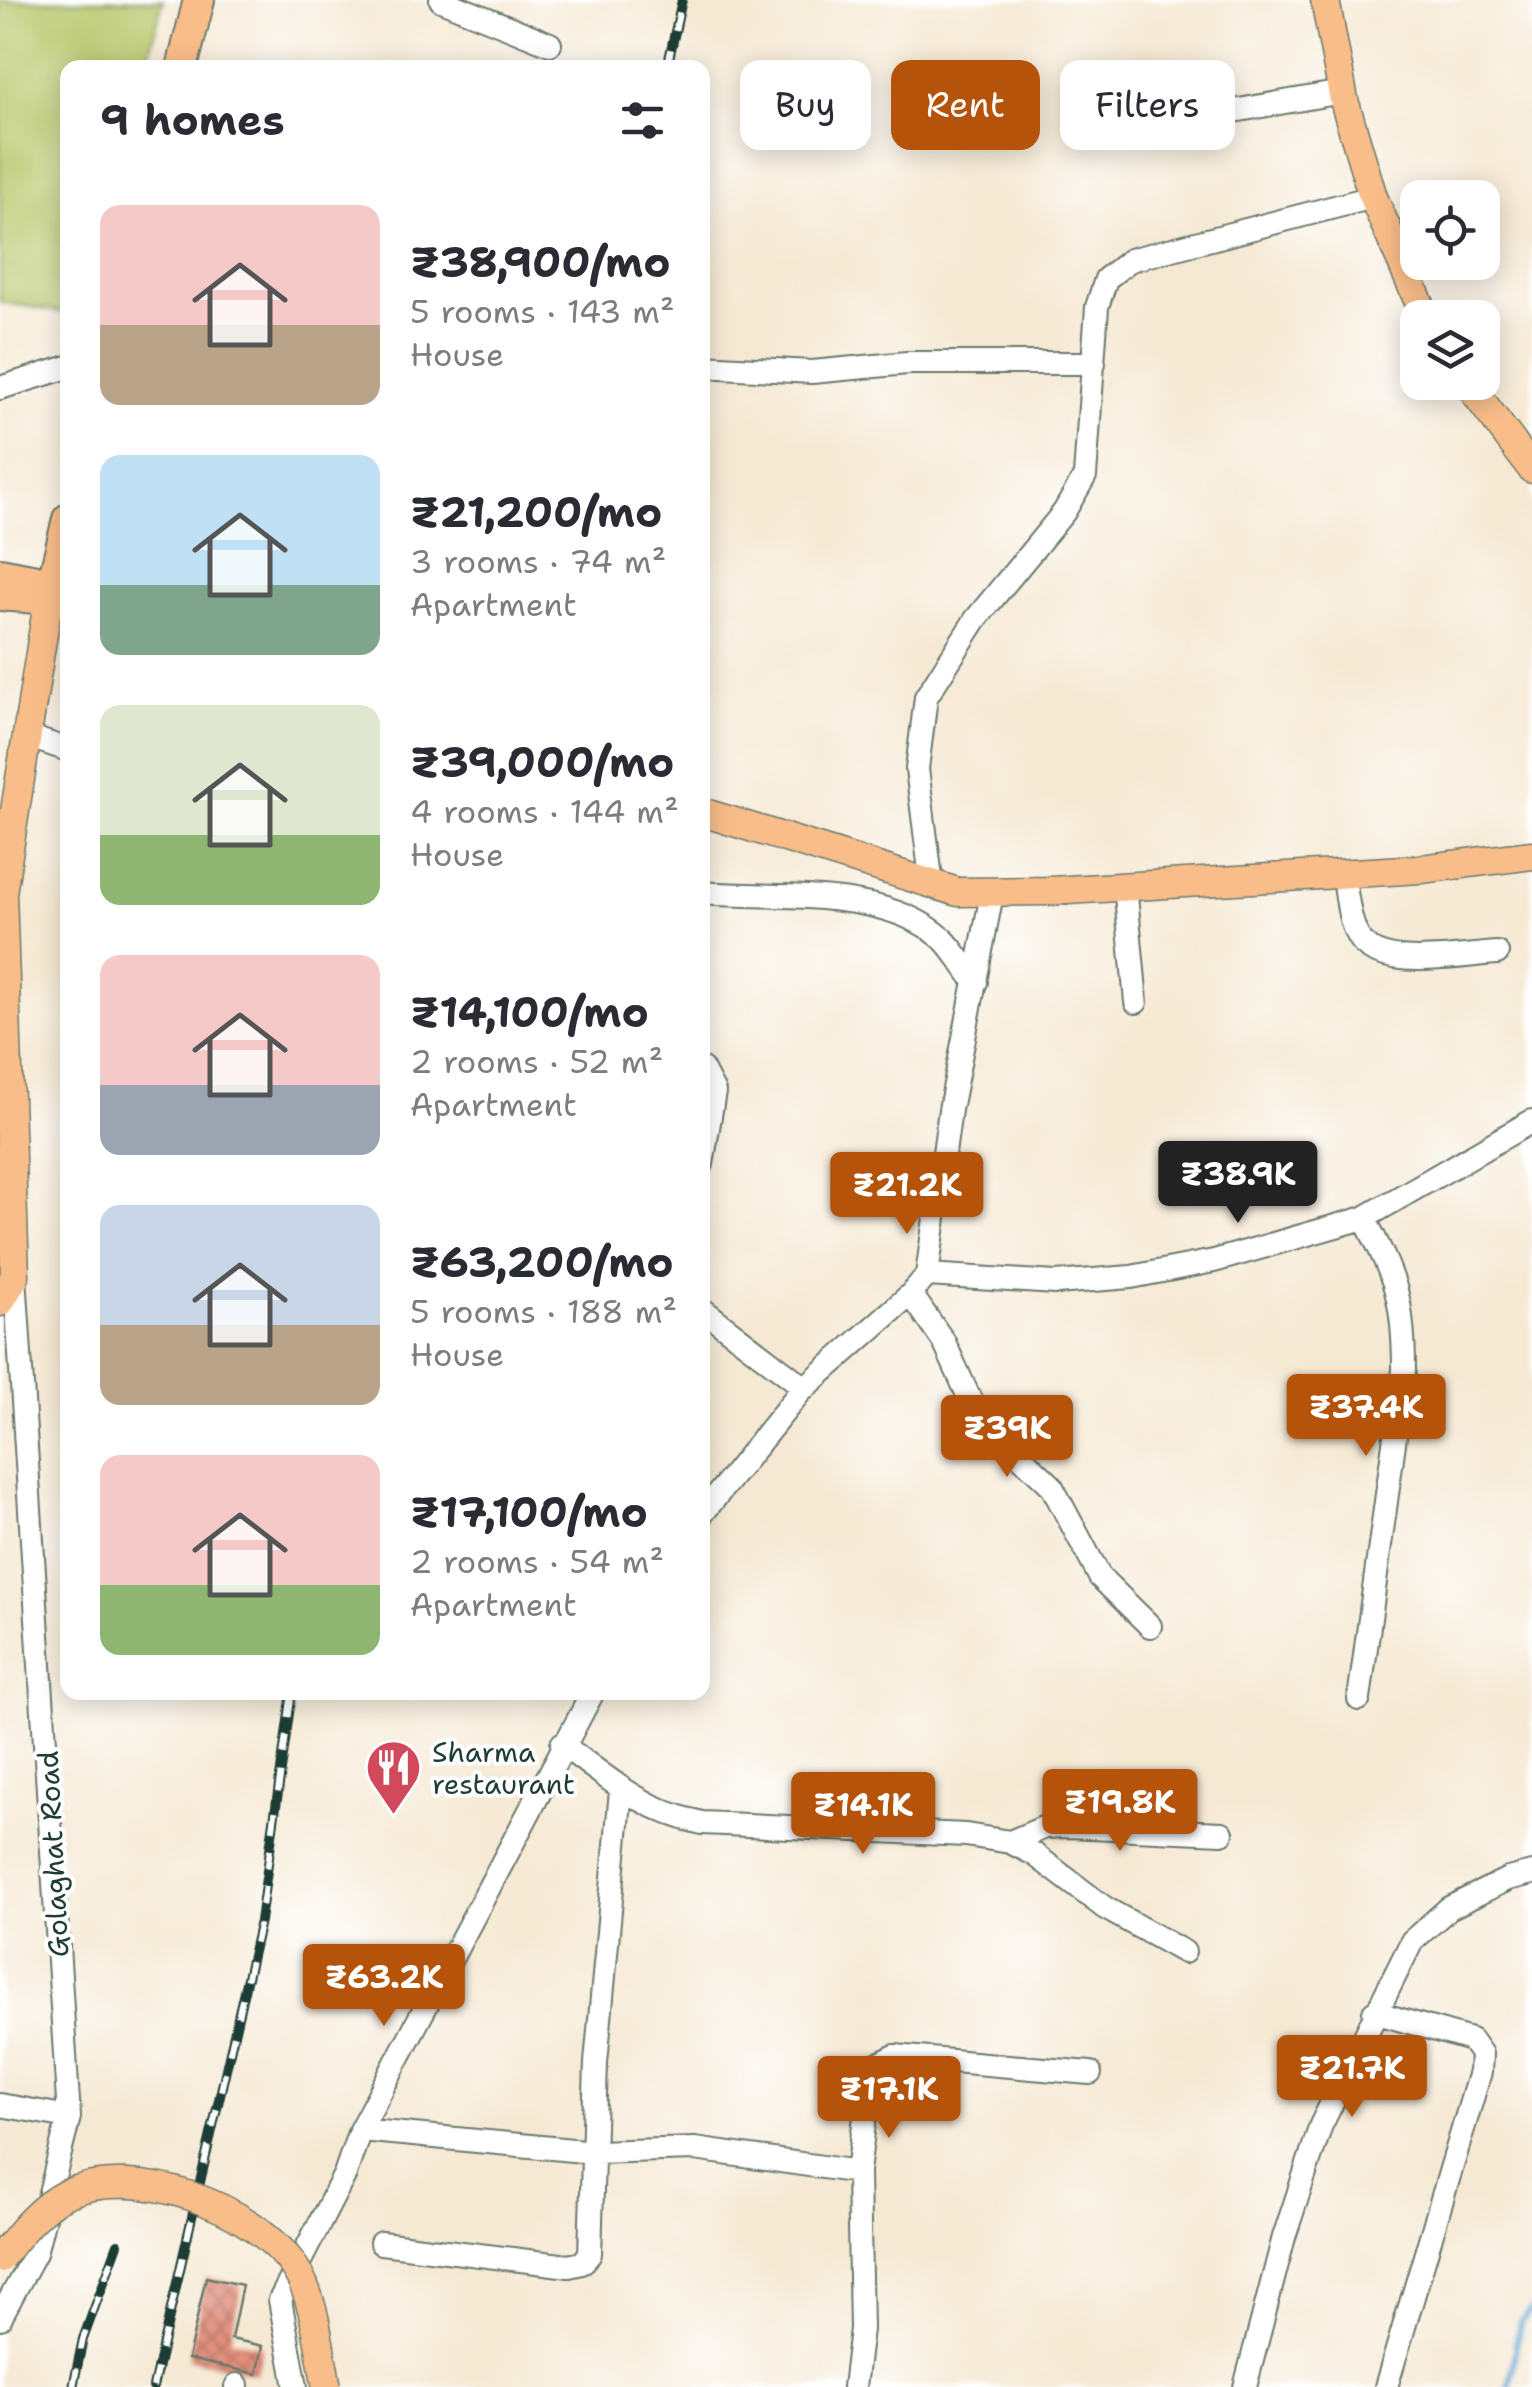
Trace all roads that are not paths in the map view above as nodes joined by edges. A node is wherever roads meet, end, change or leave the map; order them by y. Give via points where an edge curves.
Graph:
1 (199, 0) edge
2 (441, 0) edge
3 (1325, 0) edge
4 (550, 44) dead end
5 (184, 60) edge
6 (1342, 92) junction
7 (1235, 111) edge
8 (1373, 197) junction
9 (1418, 300) edge
10 (1094, 363) junction
11 (710, 366) edge
12 (60, 369) edge
13 (0, 388) edge
14 (1480, 400) edge
15 (1532, 469) edge
16 (0, 573) edge
17 (0, 595) edge
18 (59, 595) edge
19 (26, 736) junction
20 (60, 747) edge
21 (710, 814) edge
22 (1532, 856) edge
23 (1343, 874) junction
24 (1125, 885) junction
25 (932, 886) junction
26 (710, 894) edge
27 (992, 894) junction
28 (1497, 953) dead end
29 (976, 982) junction
30 (1136, 1002) dead end
31 (710, 1084) edge
32 (710, 1116) edge
33 (1532, 1121) edge
34 (1364, 1218) junction
35 (927, 1274) junction
36 (15, 1276) junction
37 (911, 1294) junction
38 (0, 1302) edge
39 (710, 1315) edge
40 (805, 1388) junction
41 (710, 1504) edge
42 (1150, 1626) dead end
43 (1359, 1699) dead end
44 (587, 1700) edge
45 (562, 1744) junction
46 (621, 1790) junction
47 (1222, 1833) dead end
48 (1010, 1842) junction
49 (1532, 1873) edge
50 (1184, 1952) dead end
51 (1374, 2012) junction
52 (1090, 2073) dead end
53 (0, 2105) edge
54 (68, 2117) junction
55 (360, 2130) junction
56 (594, 2152) junction
57 (858, 2172) junction
58 (381, 2243) dead end
59 (0, 2258) edge
60 (0, 2318) edge
61 (296, 2387) edge
62 (326, 2387) edge
63 (854, 2387) edge
64 (1244, 2387) edge
65 (1386, 2387) edge

1 - 5 highway
2 - 4 street
3 - 6 main road
6 - 7 street
6 - 8 main road
8 - 9 main road
8 - 10 street via 1130,260 1106,279
10 - 11 street via 908,362 812,372
10 - 25 street via 1085,476 926,697 917,769
12 - 13 street
14 - 15 main road
16 - 18 highway
17 - 18 highway
18 - 19 main road, Golaghat Road
19 - 20 street
19 - 36 main road, Golaghat Road via 2,893
21 - 25 main road
22 - 23 main road
23 - 24 main road
23 - 28 street via 1355,933 1367,950 1390,959
24 - 27 main road
24 - 30 street
25 - 27 main road
26 - 29 street via 893,910 944,940
27 - 29 street
29 - 35 street
31 - 32 street
33 - 34 street
34 - 35 street via 1131,1276 1056,1283
34 - 43 street via 1394,1274 1404,1320 1404,1370
35 - 37 street
36 - 38 main road
36 - 54 street, Golaghat Road
37 - 40 street
37 - 42 street via 944,1342 976,1415 1051,1485 1100,1577
39 - 40 street
40 - 41 street
44 - 45 street
45 - 46 street
45 - 55 street
46 - 48 street via 668,1816 702,1823
46 - 56 street
47 - 48 street via 1045,1827
48 - 50 street via 1105,1908
49 - 51 street via 1449,1908 1412,1941
51 - 64 street via 1321,2126
51 - 65 street via 1471,2040 1481,2054
52 - 57 street via 879,2060 871,2068
53 - 54 street
54 - 60 street, Golaghat Road via 35,2253
55 - 56 street
55 - 61 street via 345,2174 280,2300
56 - 57 street via 695,2149
56 - 58 street via 593,2243 582,2263
57 - 63 street
59 - 62 main road, bridge via 64,2195 122,2183 176,2190 263,2236 294,2267 310,2306

